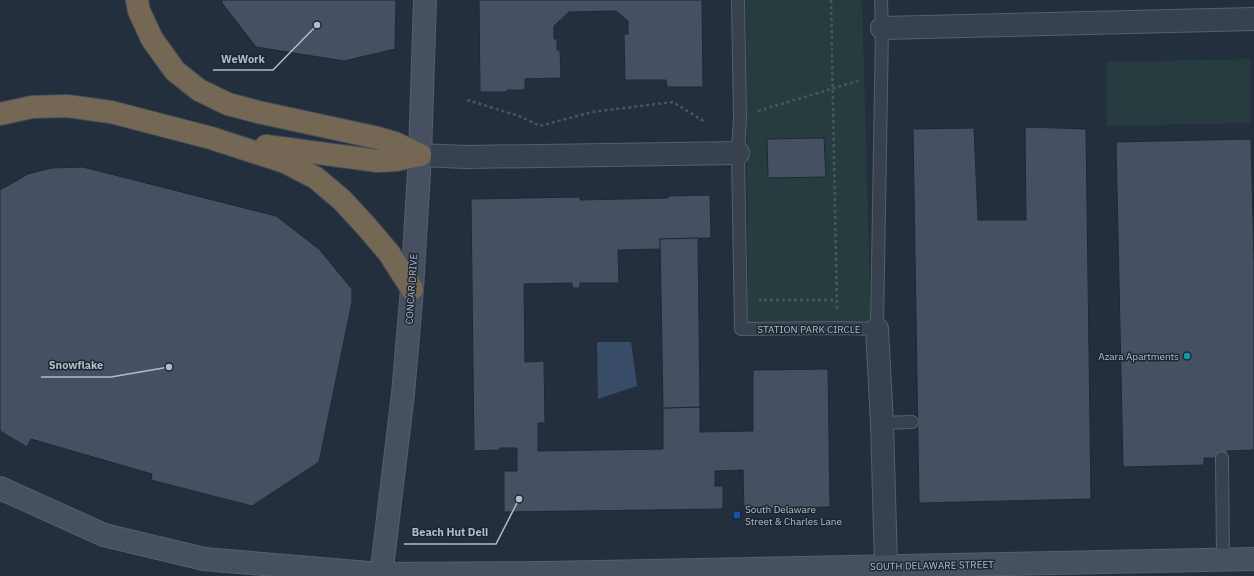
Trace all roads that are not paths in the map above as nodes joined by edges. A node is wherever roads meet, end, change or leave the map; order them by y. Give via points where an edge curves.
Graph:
1 (137, 0) edge
2 (425, 0) edge
3 (738, 0) edge
4 (881, 0) edge
5 (1254, 19) edge
6 (882, 28) junction
7 (0, 114) edge
8 (211, 138) junction
9 (738, 153) junction
10 (420, 155) junction
11 (412, 289) junction
12 (878, 329) junction
13 (912, 422) dead end
14 (882, 423) junction
15 (1222, 458) dead end
16 (0, 488) edge
17 (1223, 559) junction
18 (1254, 559) edge
19 (886, 573) edge
20 (381, 575) edge

1 - 10 highway via 139,11 152,39 175,70 199,90 228,104 378,138
2 - 10 main road, CONCAR DRIVE
3 - 9 lane, STATION PARK CIRCLE
4 - 6 lane
5 - 6 street
6 - 12 lane
7 - 8 highway via 32,107 67,106 111,112
8 - 10 highway via 378,161
8 - 11 highway via 285,162 316,178 342,200 366,226 389,253
9 - 10 street via 466,157
9 - 12 lane, STATION PARK CIRCLE via 741,329
10 - 11 main road, CONCAR DRIVE
11 - 20 main road, CONCAR DRIVE via 403,394
12 - 14 street
13 - 14 lane
14 - 19 street
15 - 17 lane
16 - 20 main road, SOUTH DELAWARE STREET via 104,535 204,559
17 - 18 main road, SOUTH DELAWARE STREET
17 - 19 main road, SOUTH DELAWARE STREET
19 - 20 main road, SOUTH DELAWARE STREET

